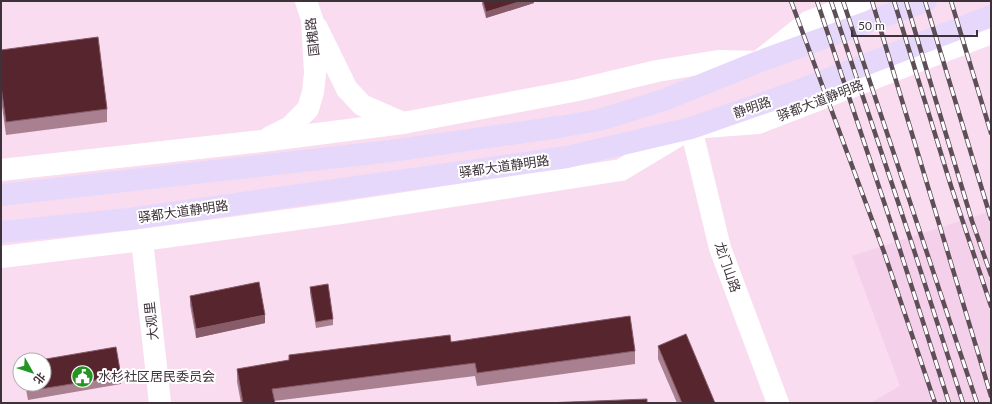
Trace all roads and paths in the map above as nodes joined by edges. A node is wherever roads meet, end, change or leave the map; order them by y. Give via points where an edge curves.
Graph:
1 (862, 1) edge
2 (926, 1) edge
3 (309, 10) edge
4 (991, 16) edge
5 (991, 33) edge
6 (758, 62) junction
7 (403, 123) junction
8 (691, 128) junction
9 (262, 141) junction
10 (1, 170) edge
11 (1, 195) edge
12 (1, 232) edge
13 (142, 240) junction
14 (1, 257) edge
15 (160, 403) edge
16 (778, 403) edge

1 - 6 street via 808,22
2 - 6 main road
3 - 7 street via 347,89 362,105
3 - 9 street, 国槐路 via 315,72 308,109 290,127
4 - 8 main road, 静明路 via 792,93
5 - 8 street, 驿都大道静明路 via 758,123
6 - 7 street via 718,61 657,71 578,90
6 - 11 main road via 664,100 599,120 391,151
7 - 9 street
8 - 12 main road, 驿都大道静明路 via 567,157 128,219
8 - 13 street via 621,170
8 - 16 street, 龙门山路 via 720,248
9 - 10 street
13 - 14 street
13 - 15 street, 大观里

